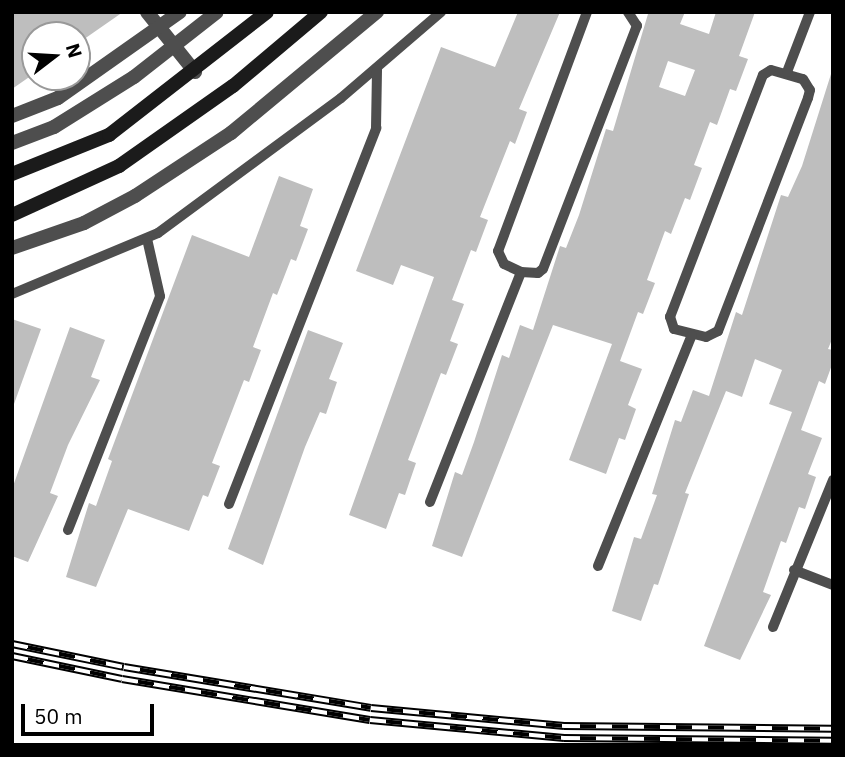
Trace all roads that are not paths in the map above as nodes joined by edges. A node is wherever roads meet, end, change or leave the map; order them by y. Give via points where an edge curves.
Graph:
1 (147, 12) edge
2 (180, 12) edge
3 (217, 12) edge
4 (267, 12) edge
5 (321, 12) edge
6 (377, 12) edge
7 (441, 12) edge
8 (587, 12) edge
9 (628, 12) edge
10 (810, 12) edge
11 (161, 29) junction
12 (175, 46) junction
13 (377, 69) junction
14 (195, 72) junction
15 (787, 72) junction
16 (12, 116) edge
17 (12, 142) edge
18 (12, 174) edge
19 (12, 215) edge
20 (147, 239) junction
21 (12, 248) edge
22 (521, 272) junction
23 (12, 294) edge
24 (692, 335) junction
25 (833, 480) edge
26 (430, 502) dead end
27 (229, 504) dead end
28 (68, 530) dead end
29 (598, 566) dead end
30 (794, 570) junction
31 (833, 585) edge
32 (773, 627) dead end

1 - 11 street
2 - 11 street
3 - 12 street
4 - 14 main road
5 - 19 main road via 233,86 119,166
6 - 21 street via 230,133 135,197 84,223
7 - 13 lane
8 - 22 lane via 498,251 504,264
9 - 22 lane via 637,26 543,269
10 - 15 lane
11 - 12 street
11 - 16 street via 48,104
12 - 14 street
12 - 17 street via 54,127
13 - 20 lane via 232,181
13 - 27 lane via 376,128
14 - 18 main road via 109,135
15 - 24 lane via 771,70 763,75 670,317 674,329
15 - 24 lane via 808,84 808,98 718,331 713,337
20 - 23 lane
20 - 28 lane via 160,296
22 - 26 lane
24 - 29 lane
25 - 30 lane
30 - 31 lane
30 - 32 lane

